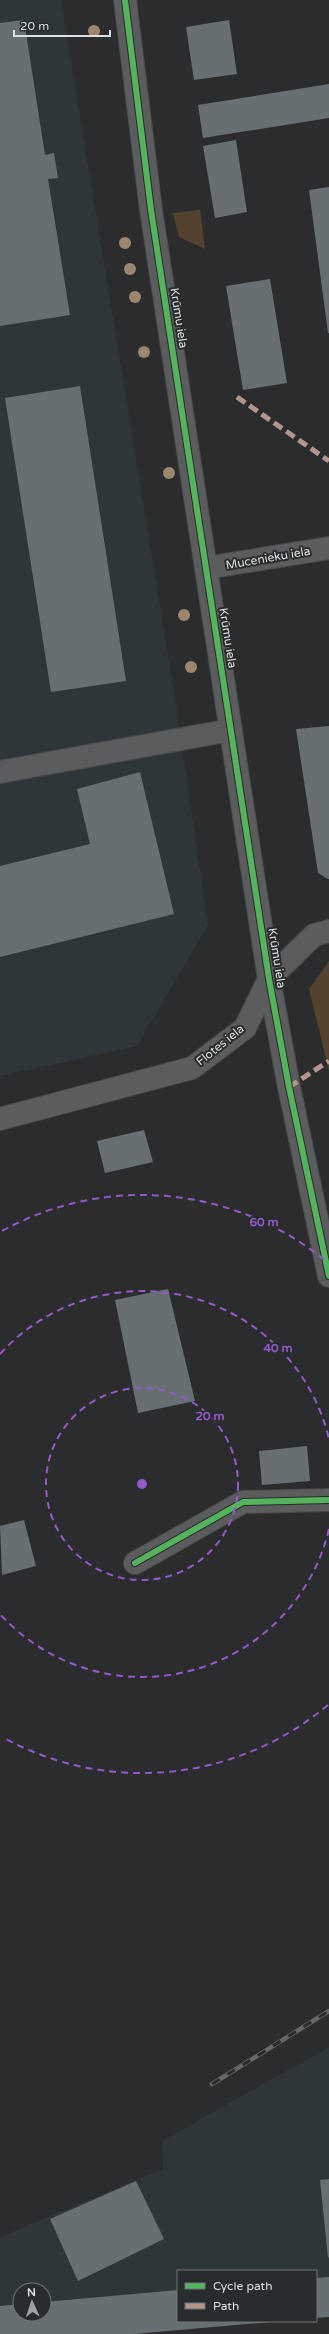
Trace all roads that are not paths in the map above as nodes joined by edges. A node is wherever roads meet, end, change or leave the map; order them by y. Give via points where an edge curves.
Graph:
1 (125, 0) edge
2 (329, 548) edge
3 (206, 568) junction
4 (231, 730) junction
5 (0, 772) edge
6 (329, 931) edge
7 (269, 979) junction
8 (0, 1118) edge
9 (329, 1276) edge
10 (329, 1500) edge
11 (135, 1563) dead end

1 - 3 street, Krūmu iela via 151,210
2 - 3 street, Mucenieku iela
3 - 4 street, Krūmu iela
4 - 5 street
4 - 7 street, Krūmu iela
6 - 7 street, Flotes iela via 314,936
7 - 8 street, Flotes iela via 245,1028 192,1068
7 - 9 street, Krūmu iela
10 - 11 street via 243,1502

